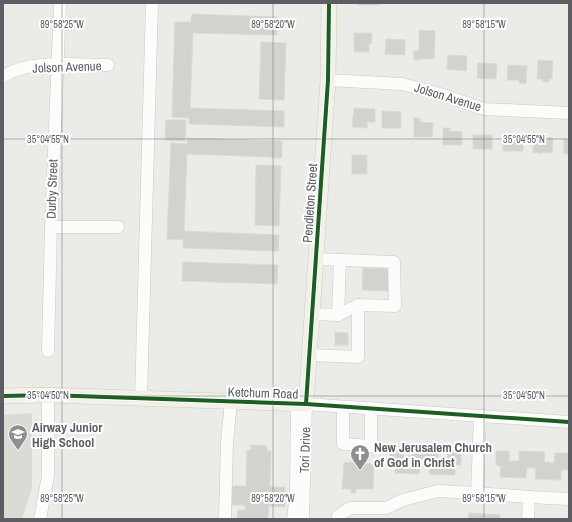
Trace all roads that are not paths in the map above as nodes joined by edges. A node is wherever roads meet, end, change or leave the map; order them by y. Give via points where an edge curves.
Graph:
1 (60, 3) edge
2 (152, 3) edge
3 (329, 3) edge
4 (57, 64) junction
5 (108, 65) dead end
6 (3, 76) edge
7 (328, 80) junction
8 (569, 113) edge
9 (51, 227) junction
10 (118, 227) dead end
11 (316, 259) junction
12 (340, 260) junction
13 (358, 305) junction
14 (312, 314) junction
15 (338, 315) junction
16 (48, 351) dead end
17 (310, 355) junction
18 (48, 395) junction
19 (3, 396) edge
20 (141, 398) junction
21 (230, 402) junction
22 (302, 404) junction
23 (343, 407) junction
24 (371, 408) junction
25 (480, 416) junction
26 (569, 422) edge
27 (476, 493) junction
28 (529, 497) junction
29 (569, 498) edge
30 (40, 519) edge
31 (225, 519) edge
32 (292, 519) edge
33 (303, 519) edge
34 (338, 519) edge
35 (528, 519) edge

1 - 4 street, Durby Street
2 - 20 street
3 - 7 main road, Pendleton Street
4 - 5 street, Jolson Avenue
4 - 6 street, Jolson Avenue via 33,66
4 - 9 street, Durby Street
7 - 8 street, Jolson Avenue via 402,84 484,109
7 - 11 main road, Pendleton Street
9 - 10 street
9 - 16 street, Durby Street
11 - 12 street
11 - 14 main road, Pendleton Street
12 - 13 street via 394,262 394,306
12 - 15 street
13 - 15 street
13 - 17 street via 358,357
14 - 15 street
14 - 17 main road, Pendleton Street
17 - 22 main road, Pendleton Street
18 - 19 main road, Ketchum Road
18 - 20 main road, Ketchum Road
18 - 30 street via 48,476
20 - 21 main road, Ketchum Road
21 - 22 main road, Ketchum Road
21 - 31 street
22 - 23 street, Ketchum Road
22 - 32 street
22 - 33 street, Tori Drive
23 - 24 street, Ketchum Road
23 - 24 street via 343,444 371,446
24 - 25 street, Ketchum Road
25 - 26 street, Ketchum Road
25 - 27 street
27 - 28 street
27 - 34 street via 438,491 403,500 386,508 350,508 338,516
28 - 29 street
28 - 35 street

